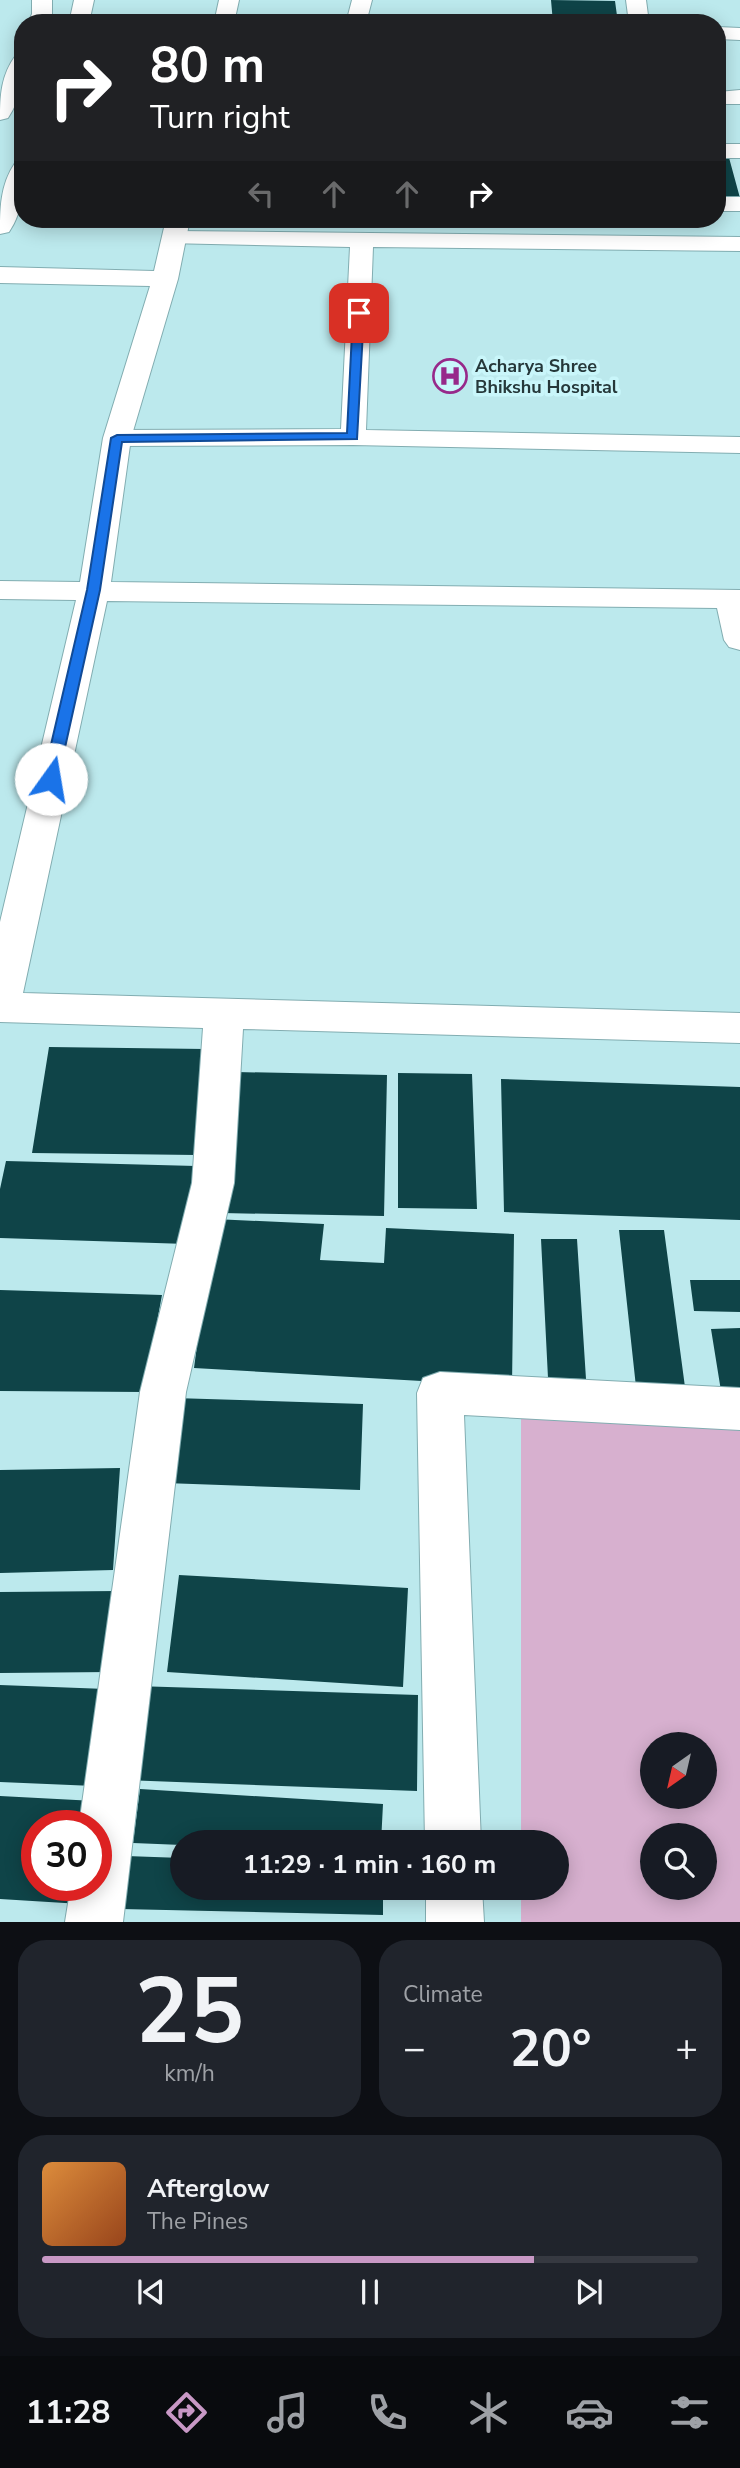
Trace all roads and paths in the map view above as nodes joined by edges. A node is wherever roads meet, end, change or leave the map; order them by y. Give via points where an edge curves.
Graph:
1 (14, 80) edge
2 (0, 113) edge
3 (14, 191) edge
4 (0, 227) edge
5 (176, 229) edge
6 (362, 238) junction
7 (740, 244) edge
8 (0, 275) edge
9 (165, 279) junction
10 (353, 437) junction
11 (117, 438) junction
12 (740, 445) edge
13 (0, 590) edge
14 (94, 590) junction
15 (735, 599) edge
16 (740, 640) edge
17 (0, 1007) edge
18 (224, 1013) junction
19 (740, 1028) edge
20 (740, 1409) edge
21 (453, 1830) edge
22 (454, 1900) edge
23 (93, 1922) edge
24 (455, 1922) edge

1 - 2 street
3 - 4 street
5 - 6 lane
5 - 9 street
6 - 7 lane
6 - 10 lane
8 - 9 street
9 - 11 street
10 - 11 lane
10 - 12 lane
11 - 14 street
13 - 14 street
14 - 15 street
14 - 17 street
15 - 16 street
17 - 18 street
18 - 19 street
18 - 23 street via 213,1183 163,1392
20 - 21 street via 440,1393
22 - 24 street

